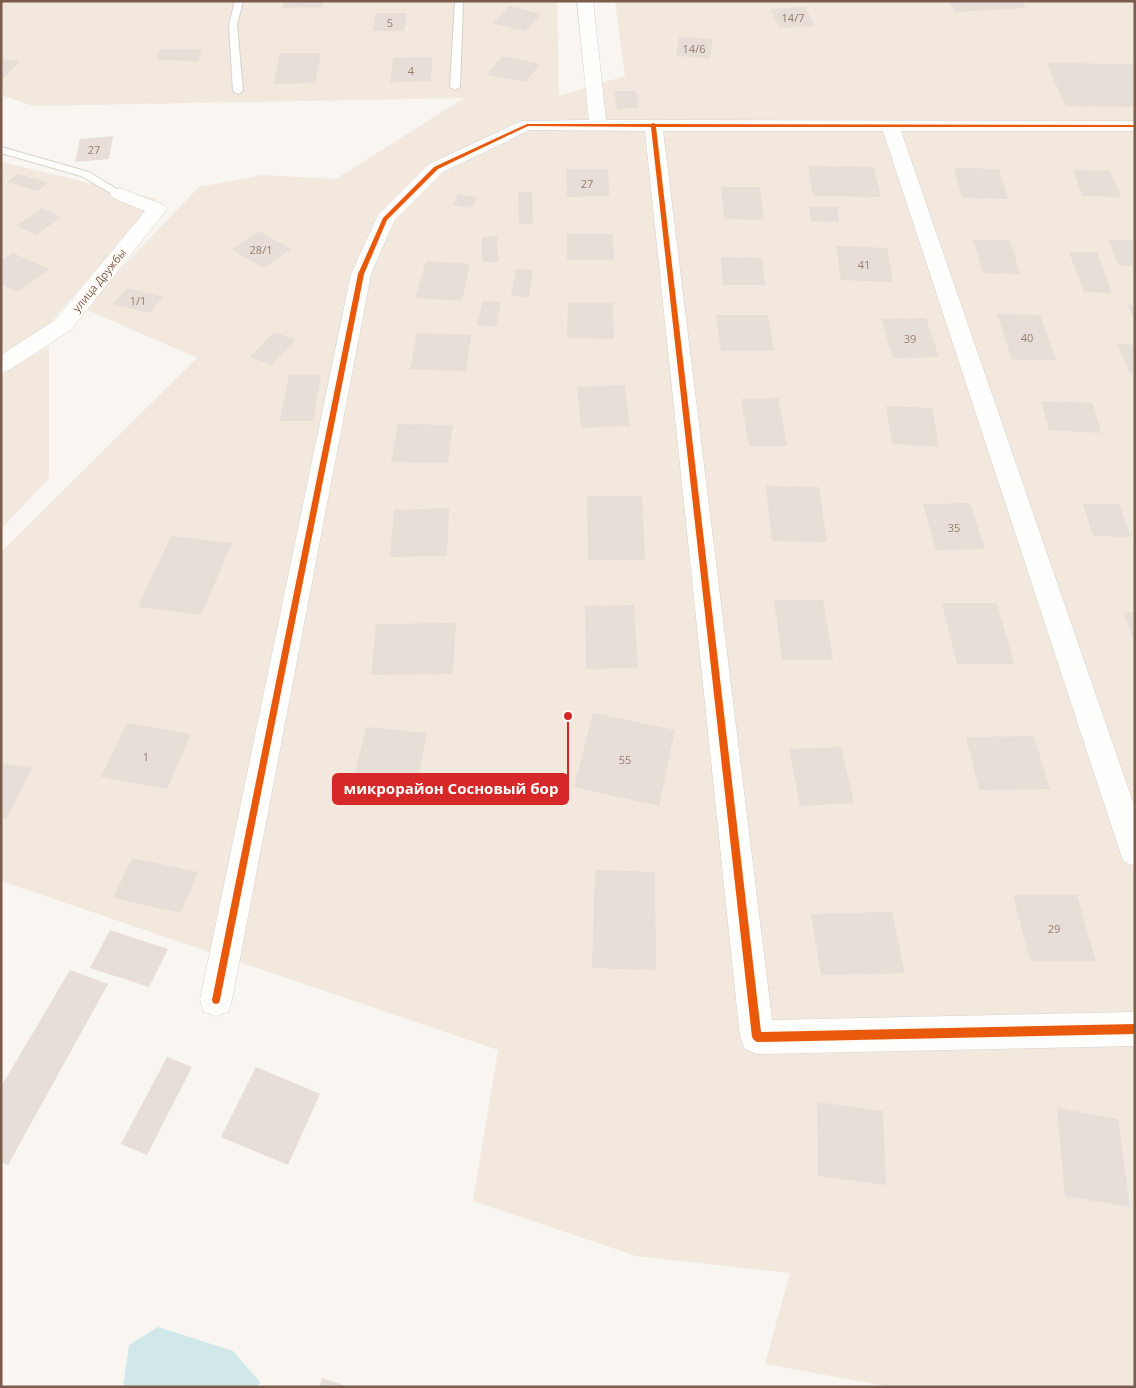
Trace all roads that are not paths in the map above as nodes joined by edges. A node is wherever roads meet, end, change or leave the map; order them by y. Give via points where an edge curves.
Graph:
1 (239, 1) edge
2 (459, 1) edge
3 (585, 1) edge
4 (455, 87) dead end
5 (238, 90) dead end
6 (653, 124) junction
7 (598, 125) junction
8 (890, 125) junction
9 (1135, 126) edge
10 (1, 150) edge
11 (120, 194) joint
12 (1, 365) edge
13 (1135, 852) edge
14 (216, 1000) dead end
15 (1135, 1029) edge

1 - 5 lane via 233,25
2 - 4 lane
3 - 7 street
6 - 7 street
6 - 8 street
6 - 15 street via 757,1037
7 - 14 street via 527,125 436,168 386,219 361,274
8 - 9 street
8 - 13 street
10 - 11 lane via 85,174
11 - 12 street, улица Дружбы via 157,209 63,325

